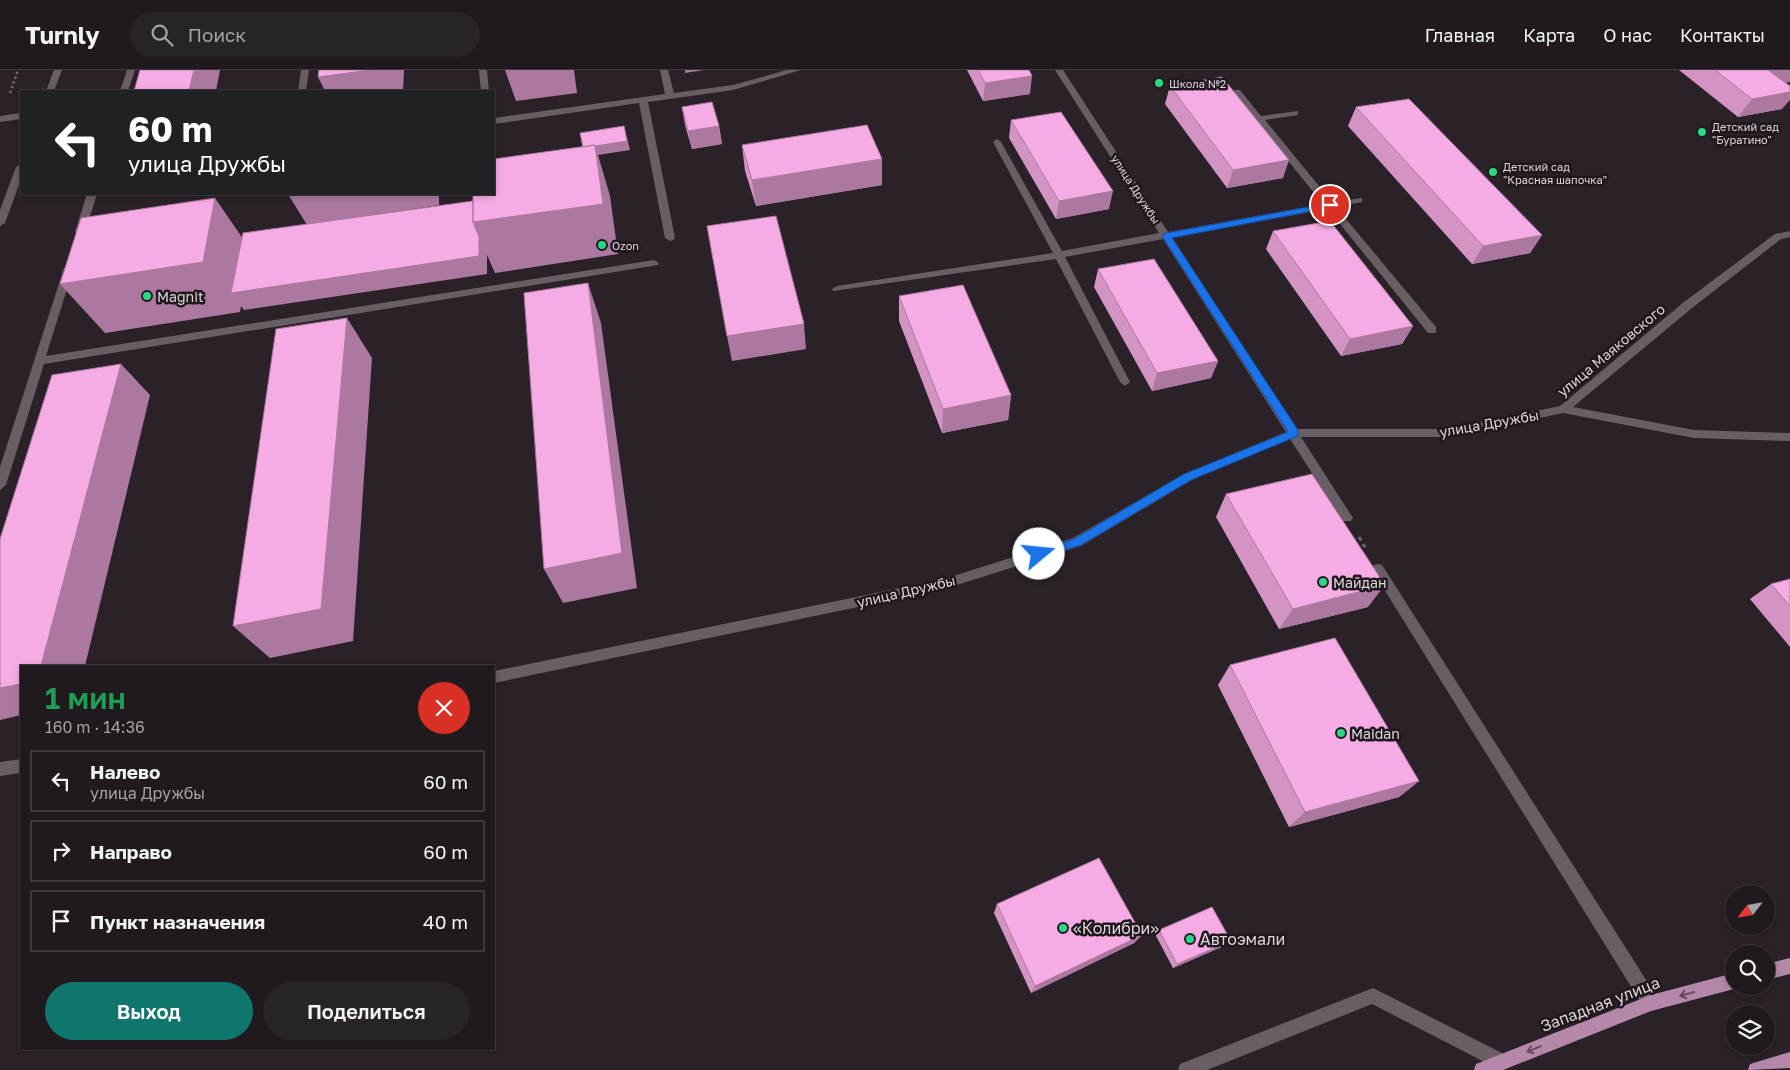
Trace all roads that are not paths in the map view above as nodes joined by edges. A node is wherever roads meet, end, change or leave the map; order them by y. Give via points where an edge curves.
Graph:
1 (58, 70) edge
2 (131, 70) edge
3 (305, 70) edge
4 (483, 70) edge
5 (664, 70) edge
6 (797, 70) edge
7 (1059, 70) edge
8 (50, 90) edge
9 (124, 90) edge
10 (302, 90) edge
11 (485, 90) edge
12 (1237, 92) edge
13 (670, 96) junction
14 (643, 100) junction
15 (1294, 113) dead end
16 (20, 116) edge
17 (0, 118) edge
18 (1258, 119) junction
19 (495, 121) edge
20 (997, 142) dead end
21 (20, 172) edge
22 (17, 189) edge
23 (92, 195) edge
24 (1359, 200) dead end
25 (1330, 205) junction
26 (0, 223) edge
27 (1790, 234) edge
28 (1166, 236) junction
29 (670, 238) dead end
30 (77, 241) edge
31 (1059, 256) junction
32 (71, 259) edge
33 (654, 264) dead end
34 (837, 289) dead end
35 (1432, 330) dead end
36 (39, 360) junction
37 (1125, 382) dead end
38 (1563, 409) junction
39 (1294, 433) junction
40 (1790, 437) edge
41 (0, 485) edge
42 (1347, 518) road end
43 (1378, 569) road end
44 (495, 677) edge
45 (20, 766) edge
46 (0, 769) edge
47 (1790, 966) edge
48 (1775, 970) edge
49 (1725, 983) edge
50 (1651, 1003) junction
51 (1790, 1060) edge
52 (1502, 1062) junction
53 (1186, 1070) edge
54 (1482, 1070) edge
55 (1756, 1070) edge

1 - 8 street
2 - 9 street
3 - 10 street
4 - 11 street
5 - 13 street
6 - 13 street via 732,87
7 - 28 street, улица Дружбы
12 - 18 street
13 - 14 street
14 - 19 street
14 - 29 street
15 - 18 street
16 - 17 street
18 - 25 street
20 - 31 street
21 - 22 street
22 - 26 street
23 - 30 street
24 - 25 street
25 - 28 street
25 - 35 street
27 - 38 street, улица Маяковского via 1778,236 1688,305
28 - 31 street
28 - 39 street, улица Дружбы
31 - 34 street
31 - 37 street
32 - 36 street
33 - 36 street
36 - 41 street
38 - 39 street, улица Дружбы via 1450,433
38 - 40 street, улица Маяковского via 1694,434
39 - 42 street, улица Дружбы
39 - 44 street, улица Дружбы via 1188,477 1077,542 944,584
43 - 50 street
45 - 46 street
47 - 48 main road
49 -> 50 main road, Западная улица
50 -> 52 main road, Западная улица
51 - 55 main road
52 - 53 street via 1373,996
52 - 54 main road, Западная улица

